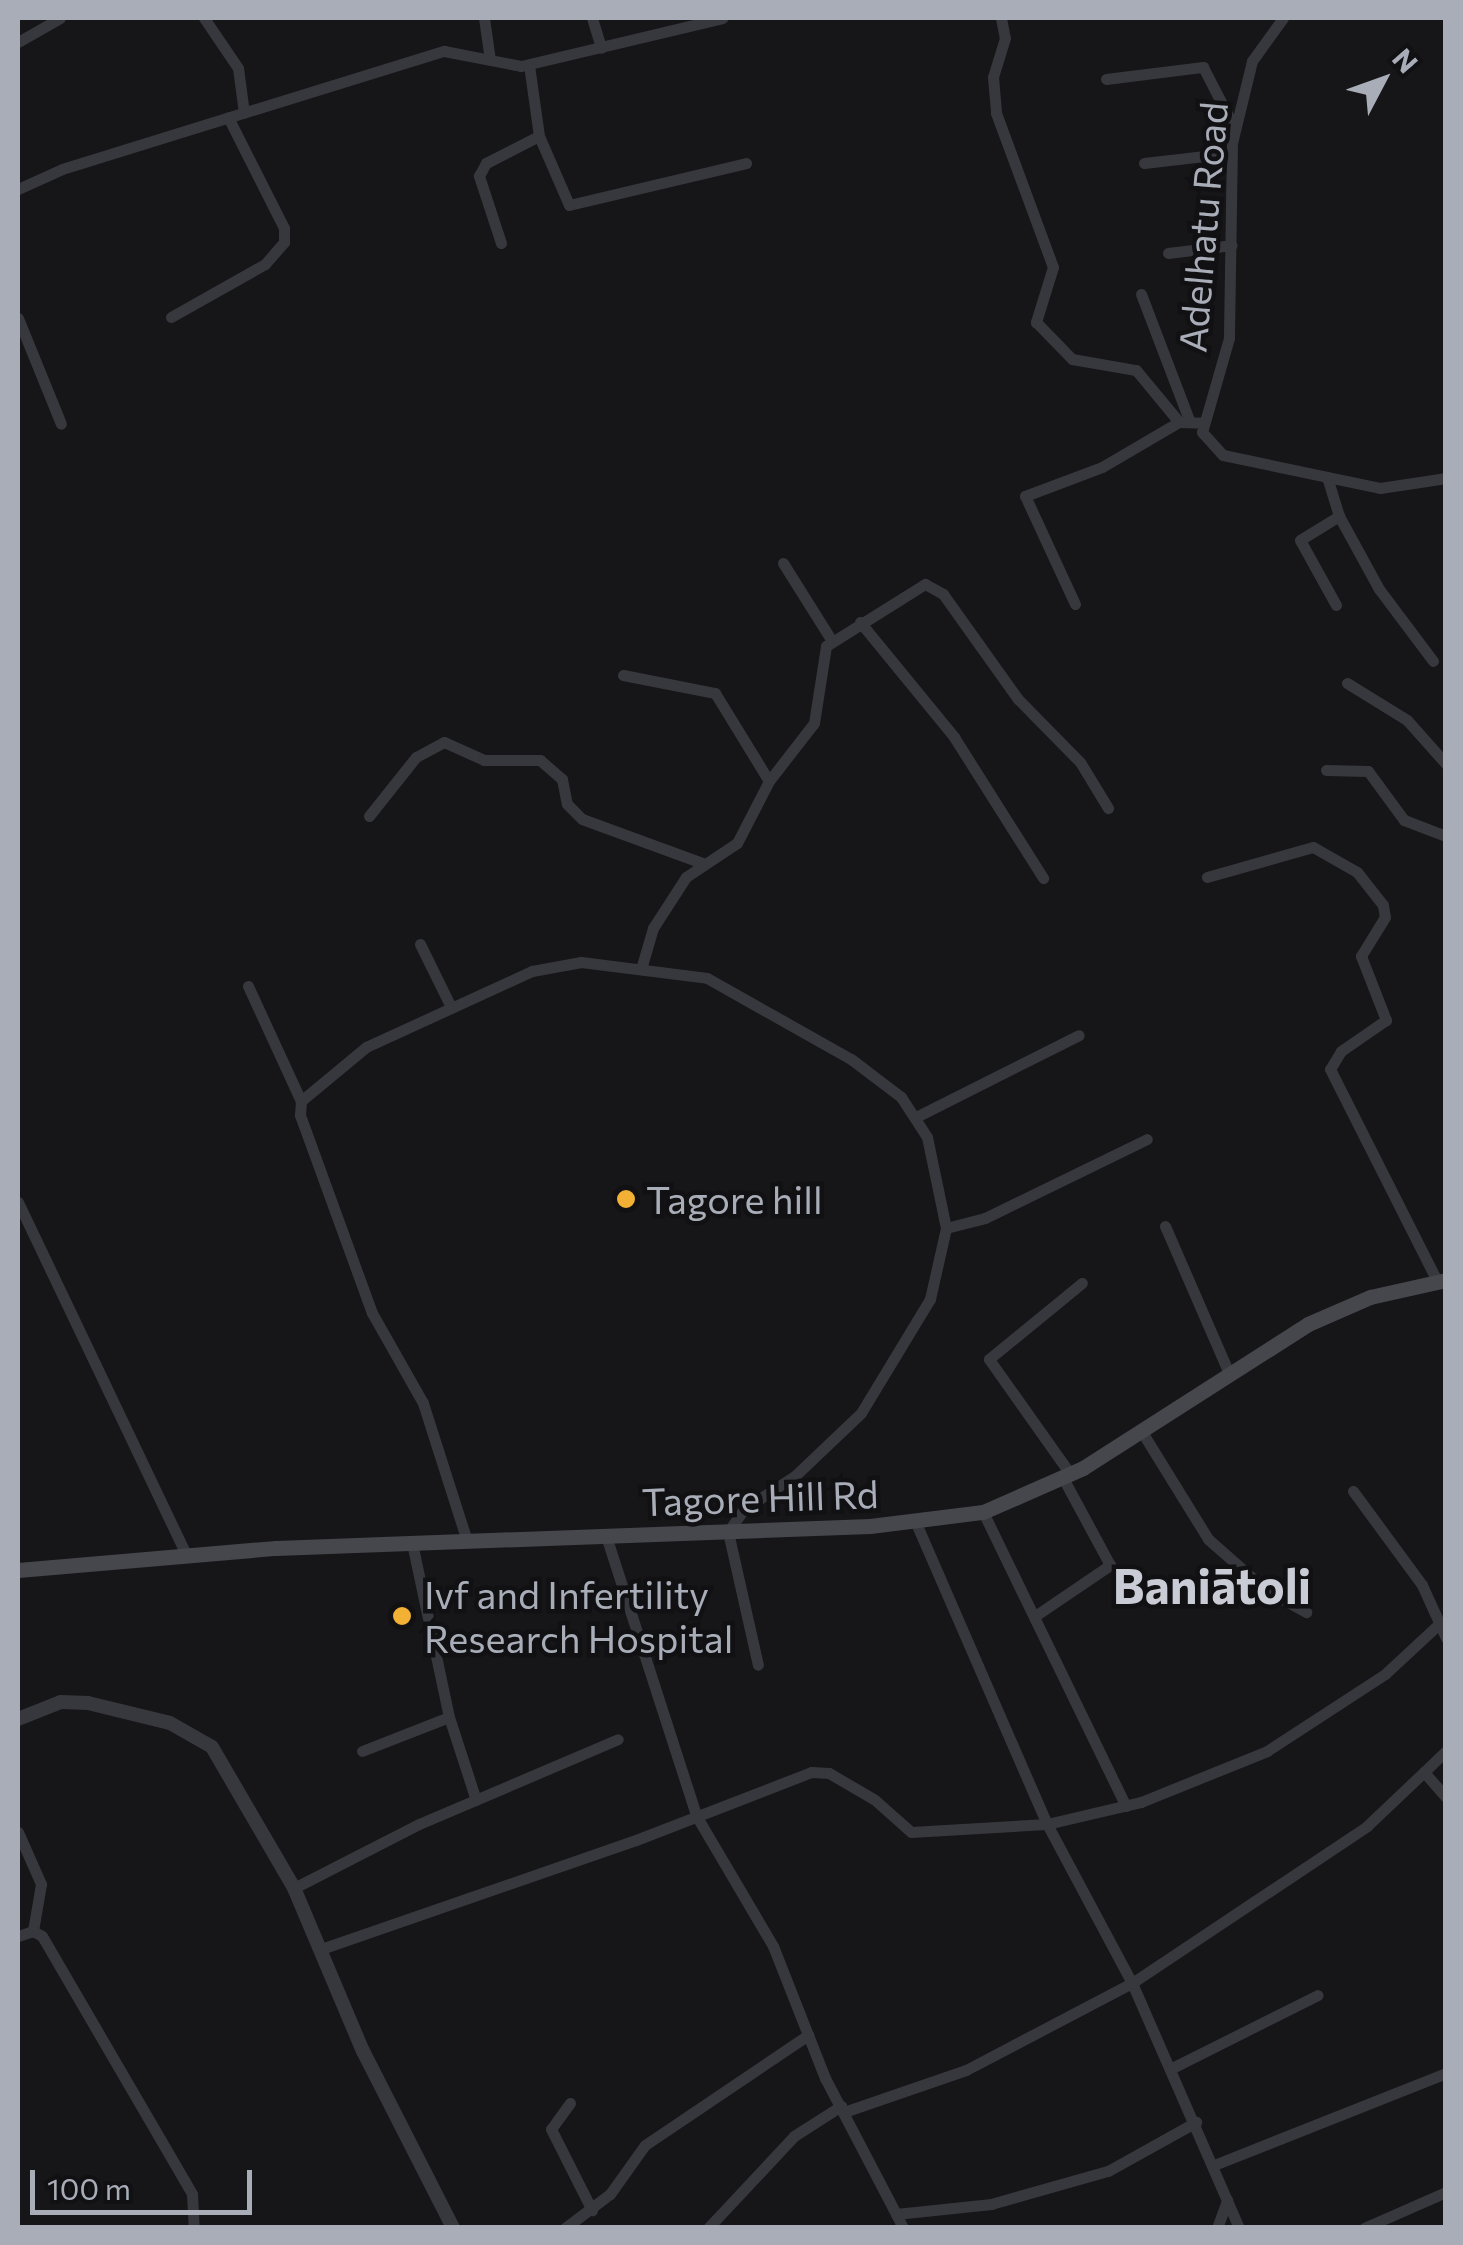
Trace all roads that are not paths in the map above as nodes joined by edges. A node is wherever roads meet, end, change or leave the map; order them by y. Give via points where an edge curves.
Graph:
1 (60, 18) edge
2 (204, 18) edge
3 (484, 18) edge
4 (592, 18) edge
5 (722, 18) edge
6 (1001, 18) edge
7 (1283, 18) edge
8 (18, 42) edge
9 (601, 48) junction
10 (490, 60) junction
11 (529, 65) junction
12 (1106, 80) dead end
13 (244, 112) junction
14 (228, 118) junction
15 (1235, 128) junction
16 (539, 136) junction
17 (1231, 153) junction
18 (746, 163) dead end
19 (1144, 163) dead end
20 (18, 189) edge
21 (501, 243) dead end
22 (1232, 245) junction
23 (1168, 252) dead end
24 (1140, 294) dead end
25 (171, 317) dead end
26 (18, 318) edge
27 (1184, 421) junction
28 (1204, 423) junction
29 (60, 424) dead end
30 (1327, 477) junction
31 (1446, 478) edge
32 (1339, 516) junction
33 (783, 563) dead end
34 (1075, 604) dead end
35 (1336, 605) dead end
36 (860, 622) junction
37 (832, 641) junction
38 (1433, 661) dead end
39 (623, 675) dead end
40 (1348, 683) dead end
41 (1446, 764) edge
42 (1326, 770) dead end
43 (769, 781) junction
44 (1108, 808) dead end
45 (368, 816) dead end
46 (1446, 836) edge
47 (702, 863) junction
48 (1043, 878) dead end
49 (1206, 878) dead end
50 (420, 944) dead end
51 (640, 969) junction
52 (248, 986) dead end
53 (451, 1007) junction
54 (1079, 1035) dead end
55 (301, 1100) junction
56 (916, 1117) junction
57 (1146, 1139) dead end
58 (18, 1202) edge
59 (1165, 1226) dead end
60 (946, 1228) junction
61 (1441, 1280) edge
62 (1082, 1282) dead end
63 (1229, 1374) junction
64 (1142, 1432) junction
65 (1067, 1476) junction
66 (1353, 1491) dead end
67 (983, 1512) junction
68 (916, 1523) junction
69 (728, 1532) junction
70 (606, 1536) junction
71 (467, 1541) junction
72 (412, 1543) junction
73 (186, 1556) junction
74 (18, 1570) edge
75 (1306, 1612) dead end
76 (1035, 1616) junction
77 (1438, 1625) junction
78 (1446, 1638) edge
79 (758, 1665) dead end
80 (448, 1717) junction
81 (18, 1719) edge
82 (618, 1739) dead end
83 (362, 1751) dead end
84 (1446, 1752) edge
85 (1424, 1772) junction
86 (1446, 1798) edge
87 (476, 1800) junction
88 (1126, 1806) junction
89 (697, 1817) junction
90 (1047, 1824) junction
91 (18, 1832) edge
92 (294, 1888) junction
93 (33, 1931) junction
94 (18, 1936) edge
95 (324, 1948) junction
96 (1132, 1983) junction
97 (1318, 1995) dead end
98 (808, 2036) junction
99 (1170, 2070) junction
100 (1446, 2073) edge
101 (570, 2103) dead end
102 (843, 2109) junction
103 (1196, 2122) junction
104 (1214, 2165) junction
105 (1446, 2192) edge
106 (1227, 2196) junction
107 (592, 2210) junction
108 (896, 2214) junction
109 (194, 2228) edge
110 (453, 2228) edge
111 (565, 2228) edge
112 (708, 2228) edge
113 (903, 2228) edge
114 (1217, 2228) edge
115 (1239, 2228) edge
116 (1364, 2228) edge

1 - 8 street
2 - 13 street via 238,68
3 - 10 street
4 - 9 street
5 - 9 street
6 - 27 street via 1005,38 992,77 996,113 1053,267 1036,322 1072,359 1136,370
7 - 15 street, Adelhatu Road via 1252,61
9 - 11 street
10 - 11 street
10 - 13 street via 444,50
11 - 16 street
12 - 15 street via 1203,67
13 - 14 street
14 - 20 street
14 - 25 street via 284,228 284,242 265,264
15 - 17 street, Adelhatu Road
16 - 18 street via 569,205
16 - 21 street via 481,168
17 - 19 street
17 - 22 street, Adelhatu Road
22 - 23 street
22 - 28 street, Adelhatu Road via 1229,338
24 - 27 street
26 - 29 street
27 - 28 street
27 - 34 street via 1102,467 1025,496
28 - 30 street via 1206,441 1223,454
30 - 31 street via 1392,489
30 - 32 street
32 - 35 street via 1300,540
32 - 38 street via 1389,606
33 - 37 street
36 - 37 street
36 - 44 street via 914,588 934,587 1018,700 1080,762
36 - 48 street via 954,737
37 - 43 street via 823,654 822,709
39 - 43 street via 715,693
40 - 41 street via 1407,720
42 - 46 street via 1368,772 1404,820
43 - 47 street via 737,843
45 - 47 street via 416,756 444,742 484,760 540,760 556,770 567,804 582,819
47 - 51 street via 653,928
49 - 61 street via 1313,847 1357,872 1383,905 1385,917 1361,956 1386,1020 1341,1050 1330,1069
50 - 53 street
51 - 53 street via 557,964
51 - 56 street via 728,987 871,1072
52 - 55 street
53 - 55 street via 366,1047
54 - 56 street
55 - 71 street via 300,1115 372,1313 423,1403
56 - 60 street via 940,1182
57 - 60 street via 984,1218
58 - 73 street
59 - 63 street
60 - 69 street via 930,1299 872,1398 796,1475 744,1509
61 - 63 main road, Tagore Hill Rd via 1341,1308
62 - 65 street via 989,1359
63 - 64 main road, Tagore Hill Rd
64 - 65 main road, Tagore Hill Rd
64 - 75 street via 1208,1539 1266,1590
65 - 67 main road, Tagore Hill Rd
65 - 76 street via 1110,1565
66 - 77 street via 1422,1585
67 - 68 main road, Tagore Hill Rd
67 - 76 street
68 - 69 main road, Tagore Hill Rd
68 - 90 street
69 - 70 main road, Tagore Hill Rd
69 - 79 street
70 - 71 main road, Tagore Hill Rd
70 - 89 street
71 - 72 main road, Tagore Hill Rd
72 - 73 main road, Tagore Hill Rd
72 - 80 street
73 - 74 main road, Tagore Hill Rd
76 - 88 street
77 - 78 street
77 - 88 street via 1372,1684 1258,1757
80 - 83 street
80 - 87 street
81 - 92 street via 73,1701 193,1732 228,1767
82 - 87 street
84 - 85 street
85 - 86 street
85 - 96 street via 1367,1826
87 - 92 street
88 - 90 street
89 - 90 street via 822,1771 885,1807 908,1831
89 - 95 street
89 - 98 street via 773,1946
90 - 96 street
91 - 93 street via 41,1884
92 - 95 street
93 - 94 street
93 - 109 street via 42,1936 192,2194
95 - 110 street via 362,2051
96 - 99 street
96 - 102 street via 966,2070
97 - 99 street
98 - 102 street
98 - 107 street via 645,2145
99 - 103 street
100 - 104 street
101 - 107 street via 551,2129
102 - 108 street
102 - 112 street via 794,2136
103 - 104 street
103 - 108 street via 1108,2171 990,2204
104 - 106 street
105 - 116 street
106 - 114 street
106 - 115 street
107 - 111 street
108 - 113 street

